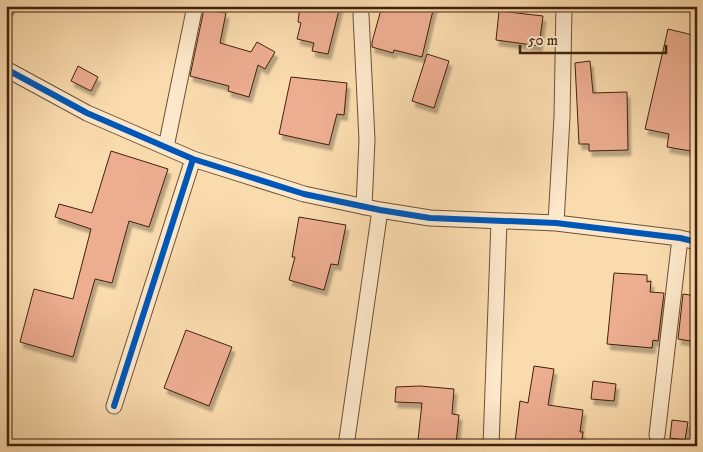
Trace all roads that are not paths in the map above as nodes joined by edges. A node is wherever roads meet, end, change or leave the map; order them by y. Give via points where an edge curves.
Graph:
1 (9, 6) edge
2 (195, 6) edge
3 (564, 6) edge
4 (6, 11) edge
5 (362, 15) dead end
6 (7, 75) edge
7 (166, 147) junction
8 (193, 159) junction
9 (364, 206) junction
10 (380, 210) junction
11 (499, 222) junction
12 (556, 223) junction
13 (680, 238) junction
14 (697, 242) edge
15 (114, 406) dead end
16 (657, 435) dead end
17 (346, 446) edge
18 (491, 446) edge

1 - 4 street
2 - 7 street
3 - 12 street
5 - 9 street via 367,140
6 - 7 street
7 - 8 street
8 - 9 street via 304,194
8 - 15 street
9 - 10 street
10 - 11 street via 430,218
10 - 17 street
11 - 12 street
11 - 18 street
12 - 13 street
13 - 14 street
13 - 16 street

